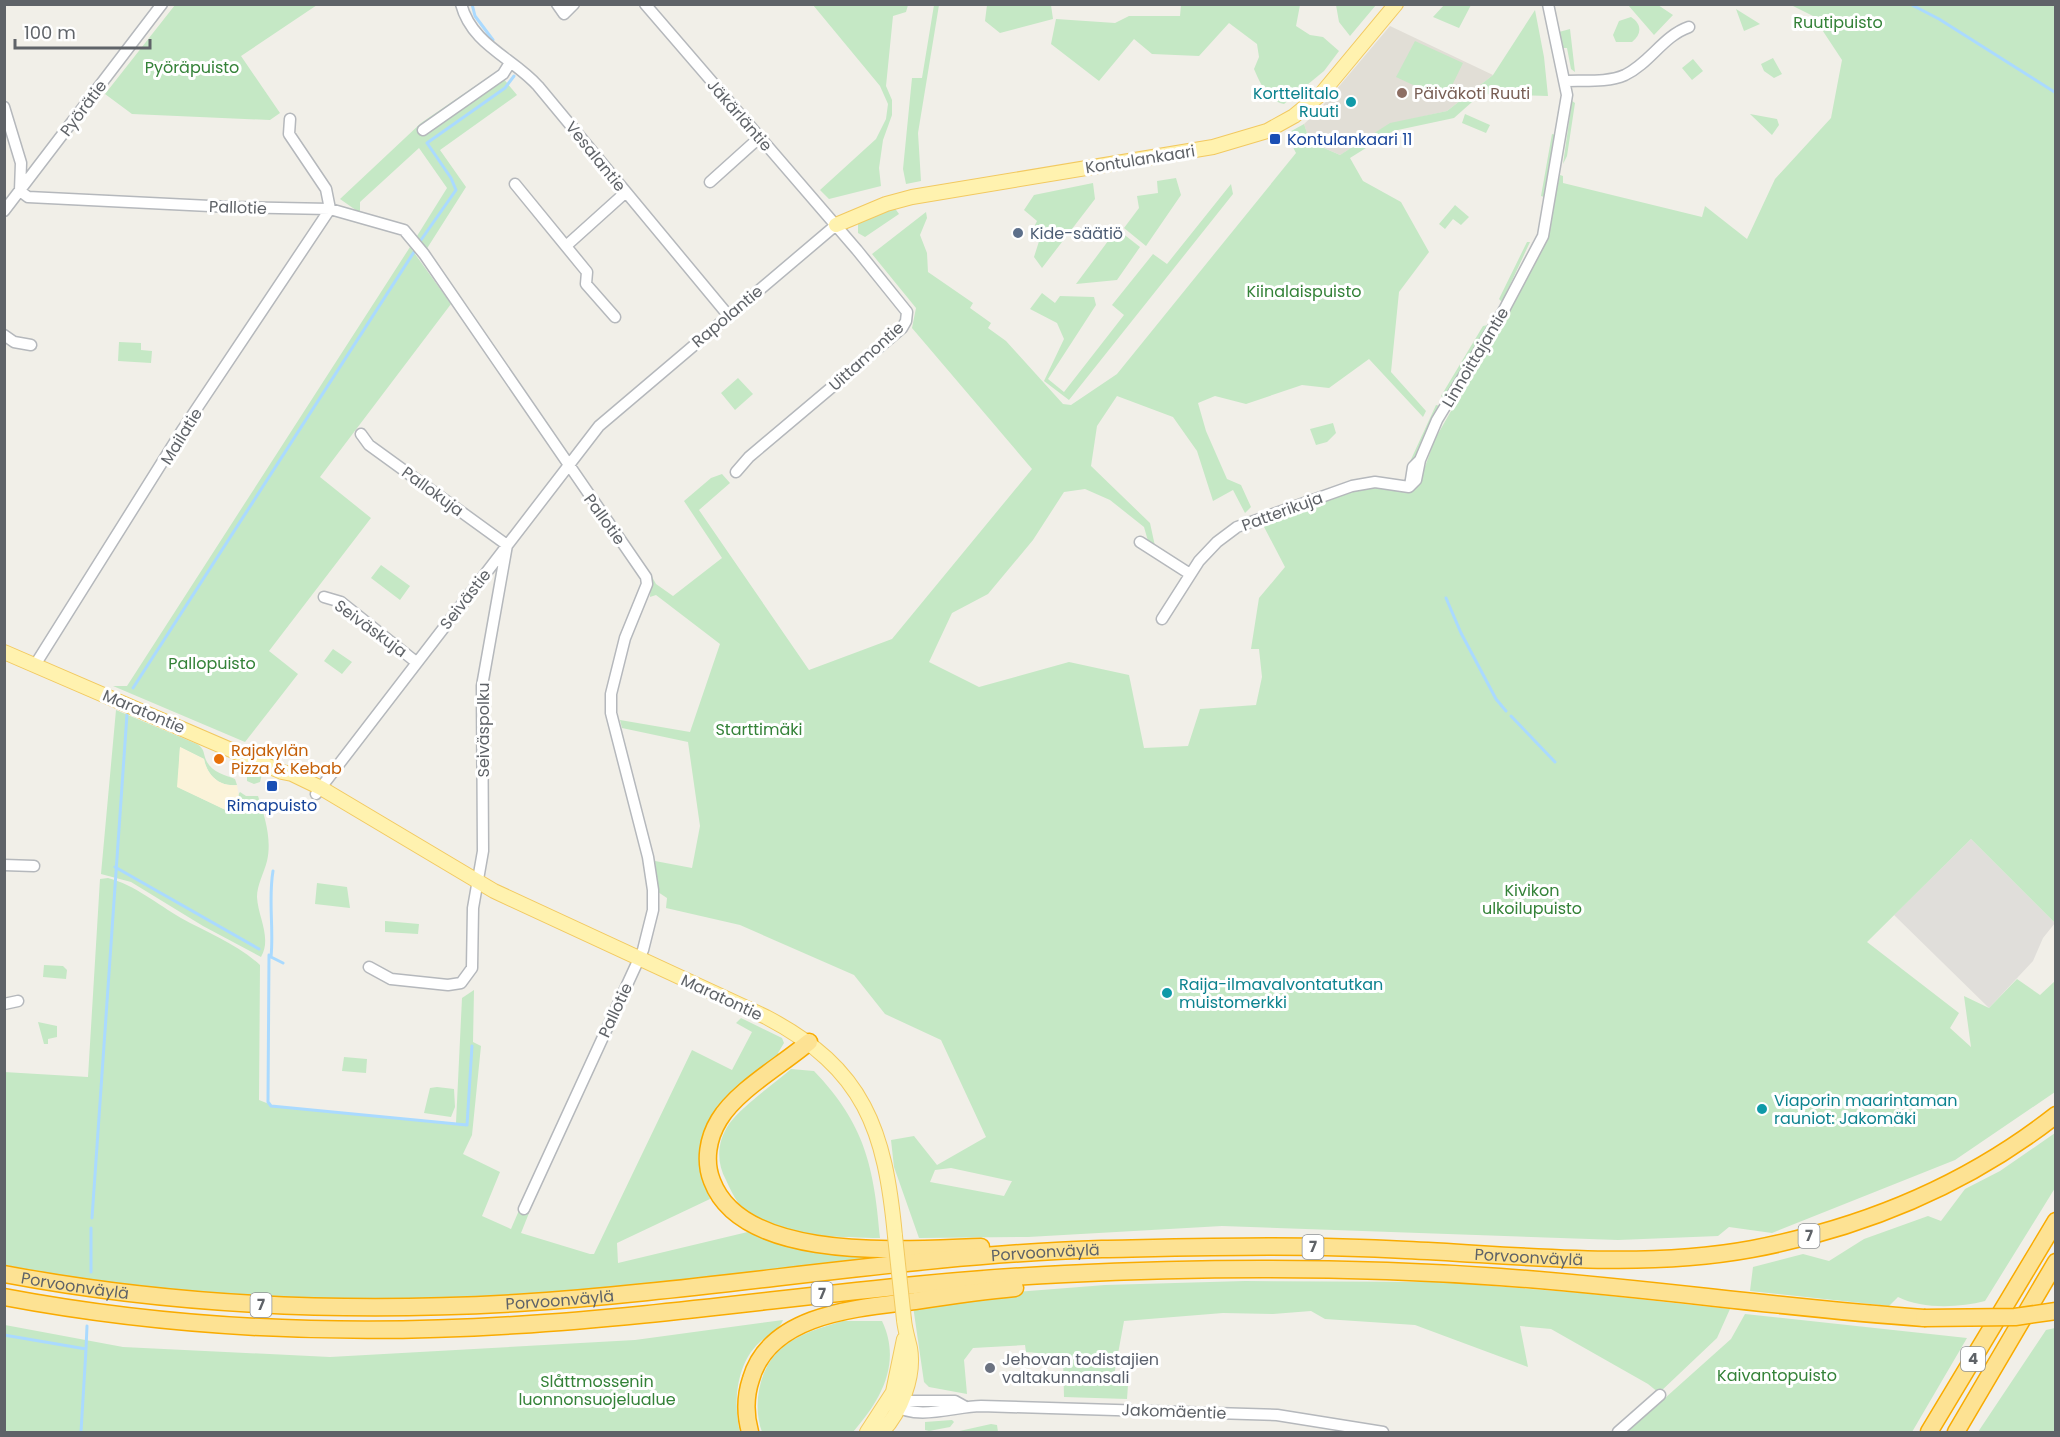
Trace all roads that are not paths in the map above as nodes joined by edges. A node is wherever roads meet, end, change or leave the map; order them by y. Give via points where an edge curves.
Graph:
1 (162, 4) edge
2 (461, 4) edge
3 (574, 4) edge
4 (645, 4) edge
5 (1396, 4) edge
6 (1548, 4) edge
7 (560, 9) edge
8 (1689, 27) dead end
9 (508, 66) dead end
10 (1564, 84) junction
11 (4, 107) edge
12 (290, 119) dead end
13 (423, 130) dead end
14 (760, 137) junction
15 (710, 182) dead end
16 (515, 184) dead end
17 (20, 191) junction
18 (626, 192) junction
19 (330, 209) junction
20 (4, 211) edge
21 (836, 225) junction
22 (566, 246) junction
23 (728, 315) junction
24 (615, 317) dead end
25 (4, 335) edge
26 (31, 345) dead end
27 (619, 408) joint
28 (361, 434) dead end
29 (568, 465) junction
30 (736, 472) dead end
31 (1410, 486) joint
32 (1140, 542) dead end
33 (507, 545) junction
34 (1190, 574) junction
35 (324, 597) dead end
36 (1162, 619) dead end
37 (4, 652) edge
38 (416, 662) junction
39 (35, 665) junction
40 (318, 791) junction
41 (4, 865) edge
42 (34, 866) dead end
43 (477, 882) junction
44 (639, 958) junction
45 (369, 967) dead end
46 (18, 1001) dead end
47 (4, 1004) edge
48 (809, 1042) junction
49 (2055, 1115) edge
50 (524, 1209) dead end
51 (2055, 1221) edge
52 (1093, 1250) junction
53 (2055, 1262) edge
54 (1126, 1272) junction
55 (4, 1274) edge
56 (4, 1297) edge
57 (2055, 1311) edge
58 (904, 1327) junction
59 (907, 1382) junction
60 (1660, 1395) dead end
61 (924, 1400) junction
62 (896, 1404) junction
63 (964, 1406) junction
64 (1353, 1429) edge
65 (750, 1432) edge
66 (867, 1432) edge
67 (882, 1432) edge
68 (1383, 1432) edge
69 (1618, 1432) edge
70 (1929, 1432) edge
71 (1956, 1432) edge

1 - 17 street, Pyörätie
2 - 18 street, Vesalantie via 471,29 526,73
3 - 7 street
4 - 14 street, Jäkärläntie
5 - 21 main road, Kontulankaari via 1322,93 1267,131 1213,147 912,197
6 - 10 street, Linnoittajantie
8 - 10 street via 1678,31 1624,75
9 - 13 street via 503,74
10 - 31 street, Linnoittajantie via 1556,167 1532,255 1437,420 1420,460 1413,467
11 - 17 street via 21,163
12 - 19 street via 289,134 326,189
14 - 15 street
14 - 21 street, Jäkärläntie
16 - 22 street
17 - 19 street, Pallotie via 28,197
17 - 20 street, Pyörätie
18 - 22 street
18 - 23 street, Vesalantie
19 - 29 street, Pallotie via 396,227 411,237
19 - 39 street, Mailatie via 183,429
21 - 23 street, Rapolantie
21 - 30 street, Uittamontie via 905,309 906,321
22 - 24 street via 587,272 586,284
23 - 27 street, Rapolantie
25 - 26 street via 14,342
27 - 29 street, Seivästie via 593,432
28 - 33 street, Pallokuja via 369,445
29 - 33 street, Seivästie
29 - 44 street, Pallotie via 646,577 616,666 611,694 611,713 648,857 652,890 650,926
31 - 34 street, Patterikuja via 1361,484 1251,521 1217,542
32 - 34 street
33 - 38 street, Seivästie
33 - 43 street, Seiväspolku via 482,686 483,851
34 - 36 street, Patterikuja
35 - 38 street, Seiväskuja via 340,603
37 - 39 main road, Maratontie
38 - 40 street, Seivästie
39 - 40 main road, Maratontie
40 - 43 main road, Maratontie via 339,807 352,808
41 - 42 street
43 - 44 main road, Maratontie
43 - 45 street, Seiväspolku via 472,968 461,983 391,979
44 - 48 main road, Maratontie via 766,1017
44 - 50 street, Pallotie
46 - 47 street
48 - 52 highway via 733,1104 712,1135 710,1177 718,1195 739,1217 776,1235 841,1245
48 - 58 main road, Maratontie, bridge via 855,1089 875,1129 888,1174
49 - 52 highway, Porvoonväylä / 7 via 1984,1164 1915,1200 1830,1231 1745,1250 1658,1259 1324,1247
51 - 70 highway, 4
52 - 55 highway, Porvoonväylä / 7 via 912,1263 530,1302 420,1307 206,1301 70,1286
53 - 71 highway, 4
54 - 56 highway, Porvoonväylä / 7 via 927,1284 580,1320 417,1329 205,1324
54 - 57 highway, Porvoonväylä / 7, bridge via 1271,1268 1418,1272 1612,1286 1924,1318 2015,1317
54 - 65 highway via 844,1312 808,1323 780,1337 758,1362 746,1397
58 - 59 main road, Maratontie via 910,1355
58 - 62 main road, Maratontie
59 - 61 street
59 - 62 main road, Maratontie
60 - 69 street
61 - 62 street, Jakomäentie
61 - 63 street, Jakomäentie via 955,1401
62 - 63 street, Jakomäentie via 954,1410
62 - 66 main road
62 - 67 main road
63 - 64 street, Jakomäentie via 1277,1415
64 - 68 street, Jakomäentie

